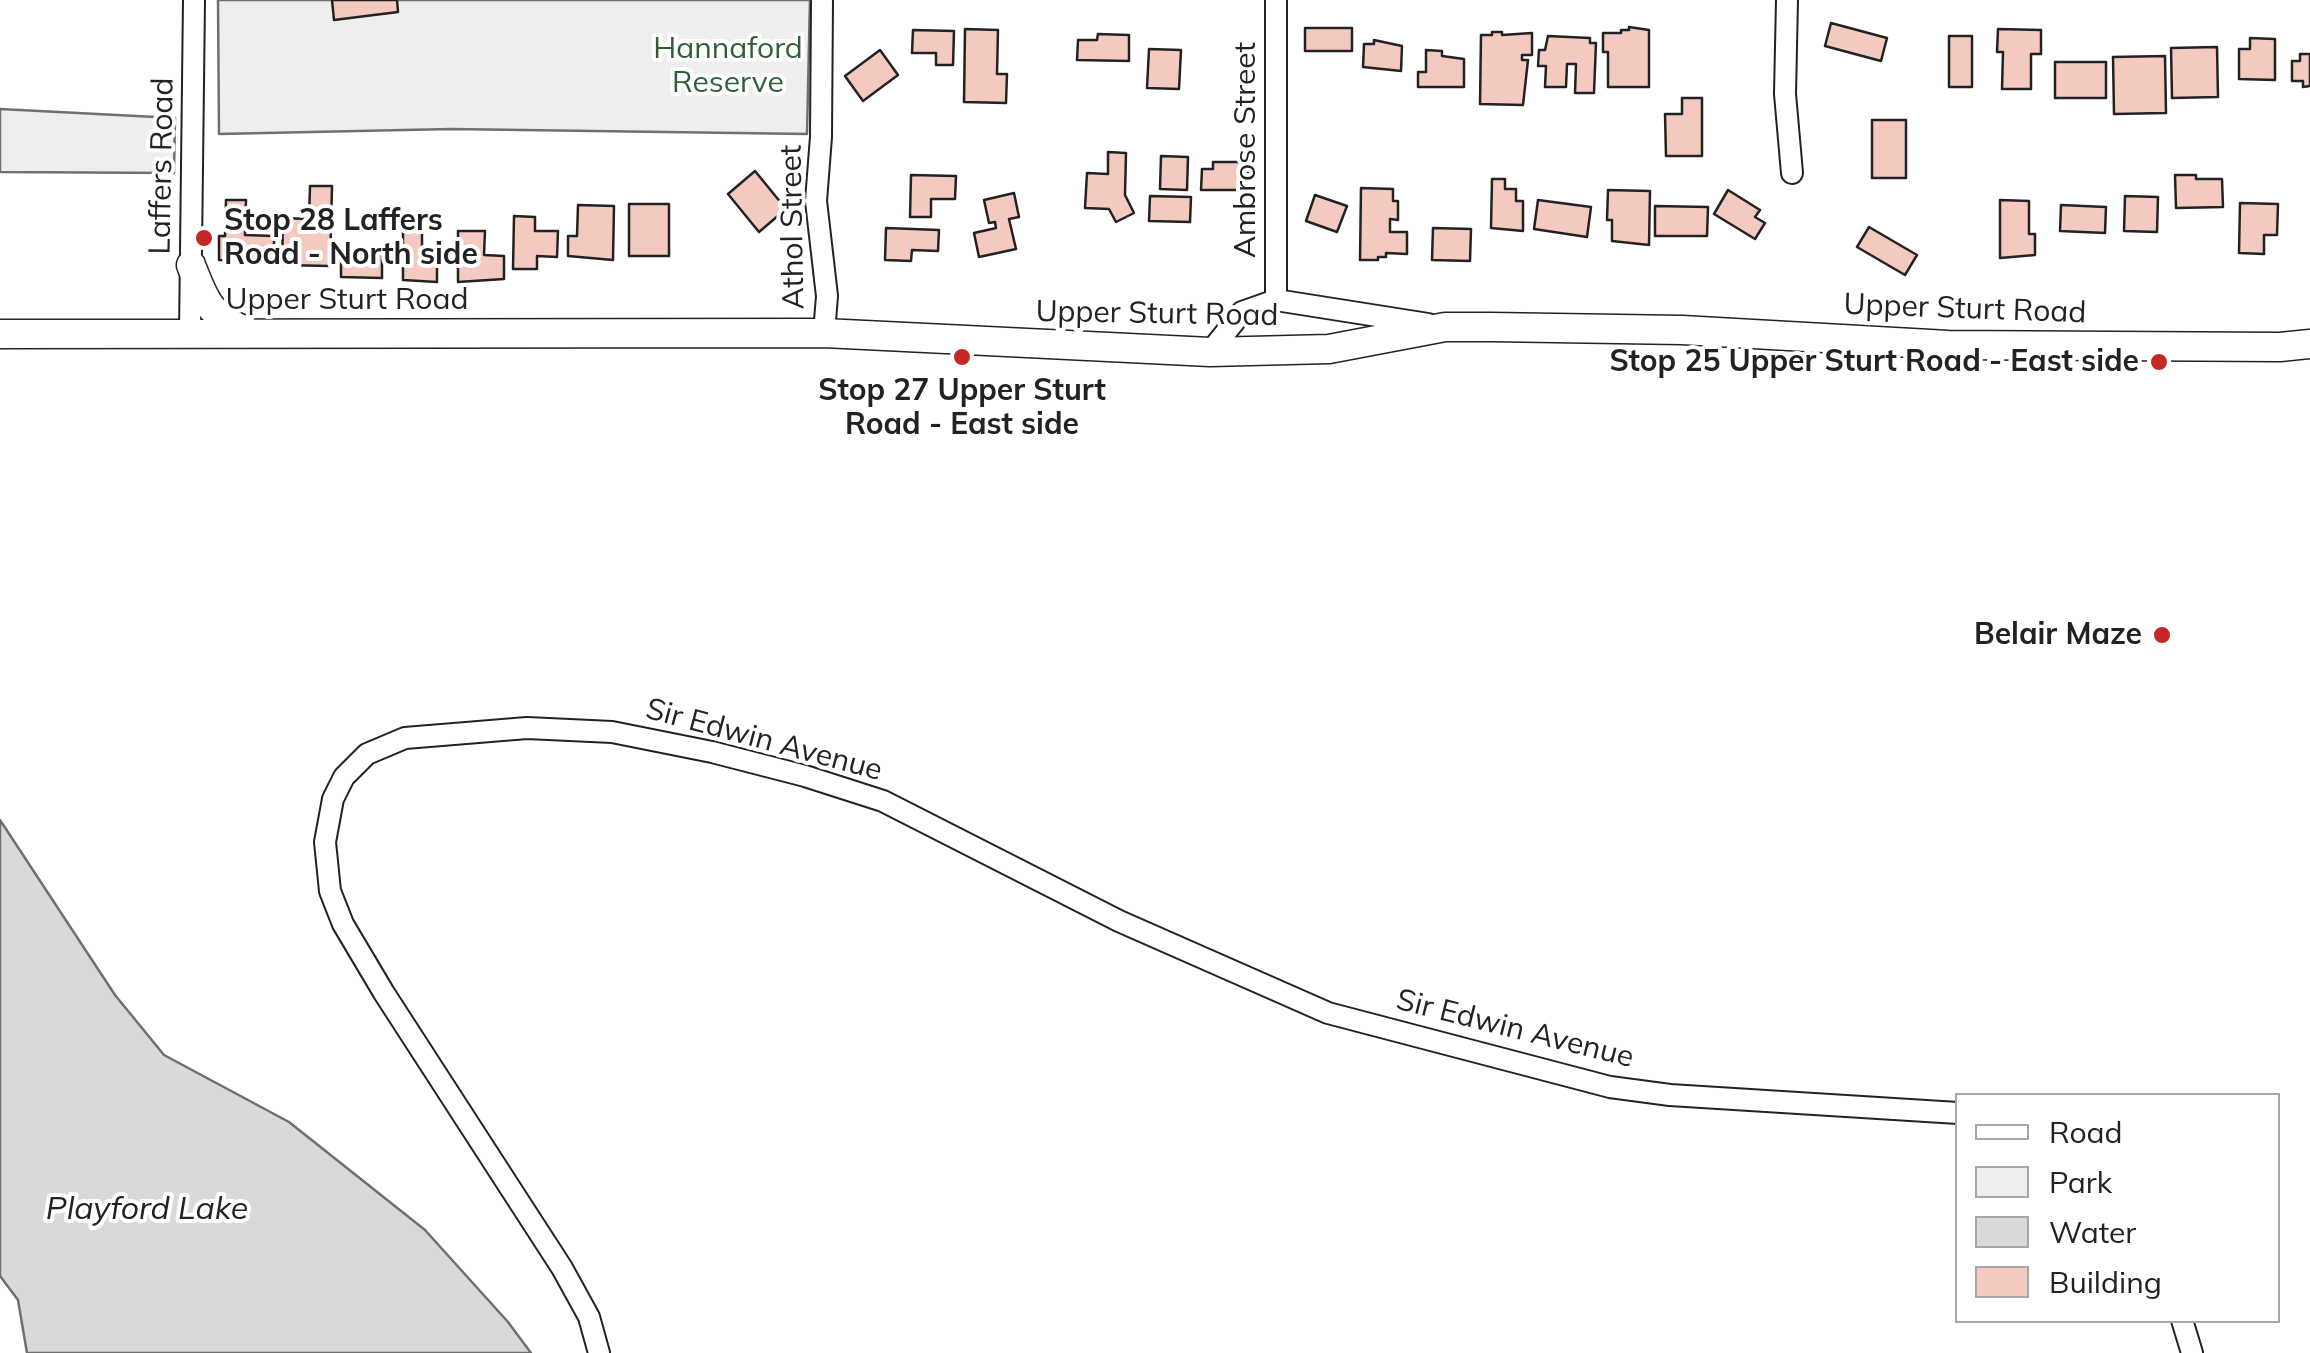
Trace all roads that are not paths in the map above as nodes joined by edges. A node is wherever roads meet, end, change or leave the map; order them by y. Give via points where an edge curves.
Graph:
1 (194, 0) edge
2 (822, 0) edge
3 (1276, 0) edge
4 (1786, 0) edge
5 (1792, 173) dead end
6 (190, 265) junction
7 (1276, 300) junction
8 (1445, 327) junction
9 (190, 333) junction
10 (252, 333) junction
11 (0, 334) edge
12 (824, 334) junction
13 (2310, 344) edge
14 (1210, 352) junction
15 (1955, 1114) edge
16 (2183, 1323) edge
17 (599, 1353) edge
18 (2192, 1353) edge

1 - 6 street, Laffers Road
2 - 12 street, Athol Street via 816,201 827,296
3 - 7 street, Ambrose Street
4 - 5 street via 1784,94
6 - 9 street, Laffers Road
6 - 10 main road via 206,303 226,323
7 - 8 street, Ambrose Street
7 - 14 street, Ambrose Street via 1242,312
8 - 13 main road, Upper Sturt Road via 1682,330 1948,345
8 - 14 main road, Upper Sturt Road via 1329,349
9 - 10 main road, Upper Sturt Road
9 - 11 main road, Upper Sturt Road
10 - 12 main road, Upper Sturt Road
12 - 14 main road, Upper Sturt Road
15 - 17 street, Sir Edwin Avenue via 1610,1087 1328,1013 1118,921 883,801 712,752 612,732 544,728 405,738 367,754 333,799 324,842 330,891 384,993 562,1268
16 - 18 street

